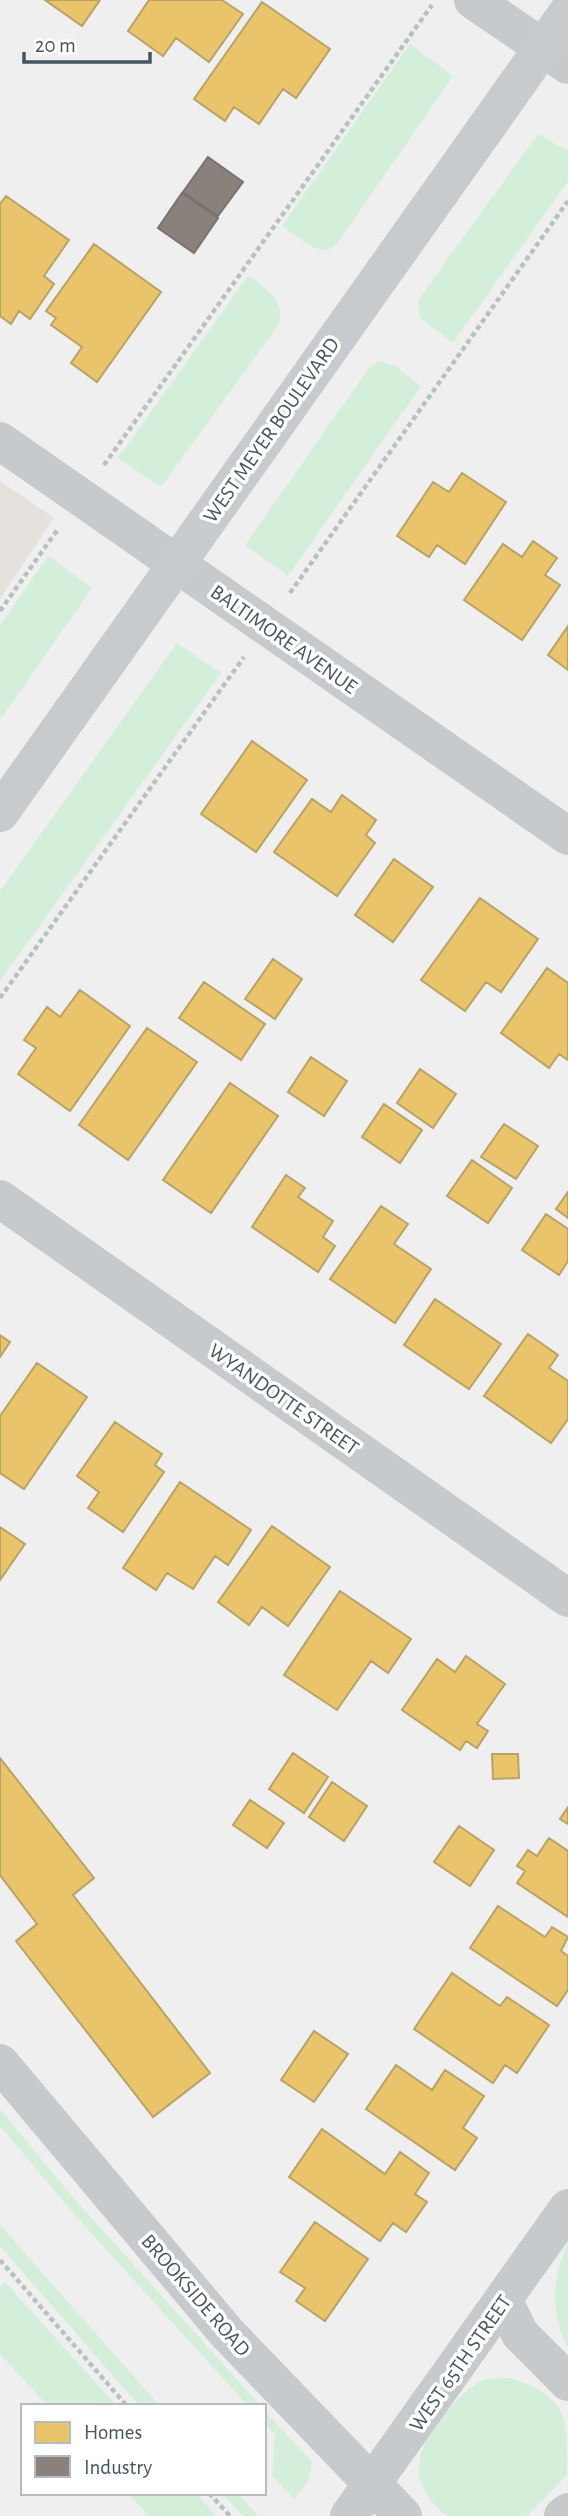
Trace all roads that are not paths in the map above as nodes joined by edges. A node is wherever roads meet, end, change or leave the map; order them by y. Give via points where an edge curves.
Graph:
1 (473, 0) edge
2 (568, 12) edge
3 (555, 57) edge
4 (0, 441) edge
5 (177, 564) junction
6 (0, 813) edge
7 (568, 836) edge
8 (0, 1199) edge
9 (568, 1598) edge
10 (0, 2063) edge
11 (568, 2208) edge
12 (504, 2301) junction
13 (568, 2382) edge
14 (372, 2487) junction
15 (568, 2511) edge
16 (349, 2516) edge
17 (403, 2516) edge
18 (563, 2516) edge

1 - 3 street
2 - 3 main road, WEST MEYER BOULEVARD
3 - 5 main road, WEST MEYER BOULEVARD
4 - 5 street, BALTIMORE AVENUE
5 - 6 main road, WEST MEYER BOULEVARD
5 - 7 street, BALTIMORE AVENUE
8 - 9 street, WYANDOTTE STREET
10 - 14 street, BROOKSIDE ROAD via 227,2333
11 - 12 street, WEST 65TH STREET
12 - 13 street via 520,2334
12 - 14 street, WEST 65TH STREET
14 - 16 street, WEST 65TH STREET
14 - 17 street, BROOKSIDE ROAD
15 - 18 street

